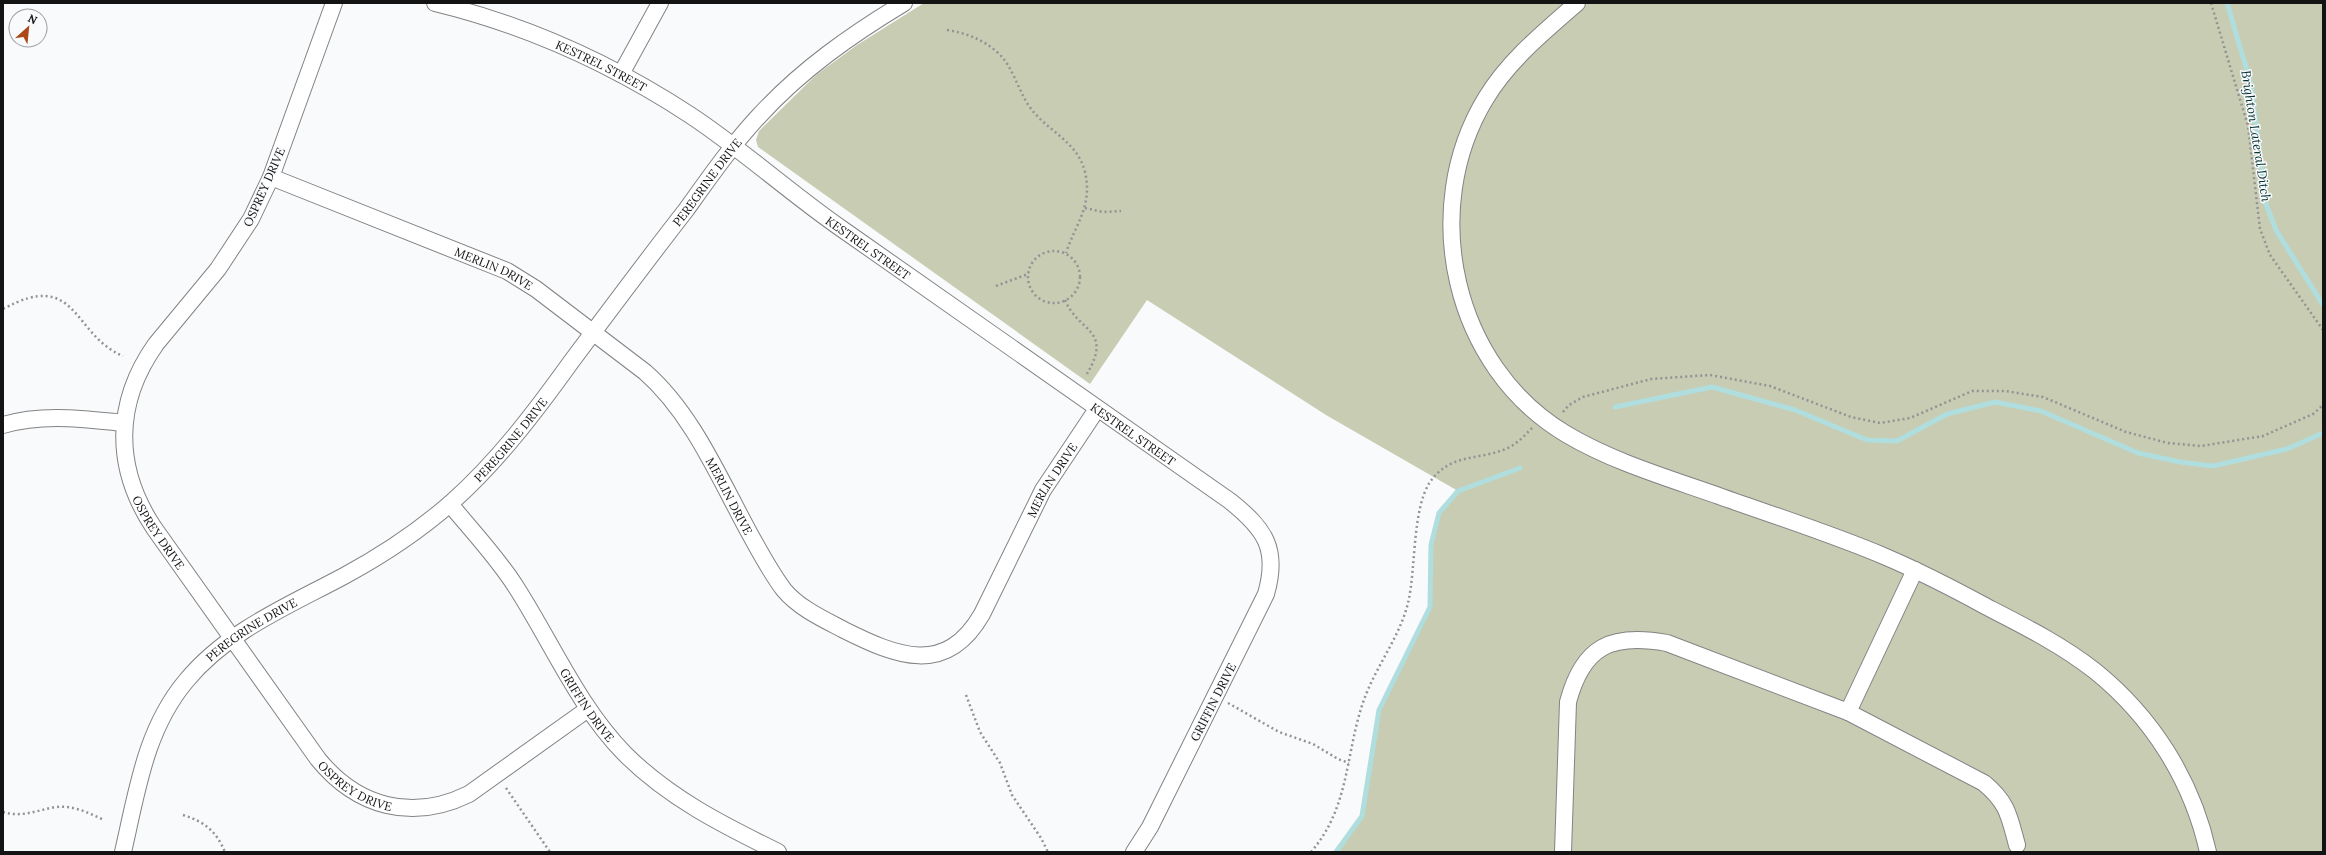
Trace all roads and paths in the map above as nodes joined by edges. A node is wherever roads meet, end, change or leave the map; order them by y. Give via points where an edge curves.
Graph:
1 (334, 3) edge
2 (435, 3) edge
3 (660, 3) edge
4 (904, 3) edge
5 (1577, 3) edge
6 (2211, 3) edge
7 (947, 30) dead end
8 (621, 74) junction
9 (733, 147) junction
10 (271, 177) junction
11 (1085, 208) junction
12 (1121, 211) dead end
13 (1066, 253) junction
14 (1028, 274) junction
15 (996, 286) dead end
16 (1065, 300) junction
17 (3, 309) edge
18 (2323, 330) edge
19 (593, 332) junction
20 (123, 356) dead end
21 (1087, 374) dead end
22 (2323, 405) edge
23 (1097, 409) junction
24 (1562, 414) dead end
25 (124, 424) junction
26 (3, 426) edge
27 (1532, 428) dead end
28 (450, 504) junction
29 (1269, 545) joint
30 (1915, 570) junction
31 (232, 638) junction
32 (966, 695) dead end
33 (1228, 703) dead end
34 (588, 709) junction
35 (1848, 712) junction
36 (1349, 763) junction
37 (504, 786) dead end
38 (3, 812) edge
39 (183, 815) dead end
40 (104, 820) dead end
41 (2016, 845) dead end
42 (123, 852) edge
43 (226, 852) edge
44 (550, 852) edge
45 (778, 852) edge
46 (1048, 852) edge
47 (1134, 852) edge
48 (1311, 852) edge
49 (1563, 852) edge
50 (2208, 852) edge

1 - 10 street, OSPREY DRIVE
2 - 8 street, KESTREL STREET via 524,30
3 - 8 street
4 - 9 street, PEREGRINE DRIVE via 850,37 810,67 759,115
5 - 30 street via 1527,47 1486,98 1468,137 1454,180 1450,219 1454,264 1465,311 1486,354 1530,407 1582,444 1627,463 1856,545
6 - 18 path via 2248,126 2260,229 2270,255
7 - 11 path via 975,37 997,52 1013,73 1029,106 1075,150 1085,172
8 - 9 street, KESTREL STREET via 692,116
9 - 19 street, PEREGRINE DRIVE
9 - 23 street, KESTREL STREET via 804,202
10 - 19 street, MERLIN DRIVE via 506,271 536,289
10 - 25 street, OSPREY DRIVE via 251,220 229,254 147,356 133,384
11 - 12 path via 1103,212
11 - 13 path
13 - 14 path via 1048,251 1040,254 1033,260
13 - 16 path via 1077,265 1080,281 1077,289
14 - 15 path
14 - 16 path via 1029,286 1041,299 1049,302
16 - 21 path via 1073,314 1096,337 1096,352
17 - 20 path via 30,297 56,299 75,310 106,346
19 - 23 street, MERLIN DRIVE via 658,383 681,410 768,566 785,591 822,619 881,648 904,655 940,652 952,647 970,633 1047,483
19 - 28 street, PEREGRINE DRIVE via 510,444
22 - 24 path via 2313,414 2263,436 2201,446 2168,443 2126,432 2043,397 2004,391 1972,392 1910,418 1880,423 1851,417 1770,386 1710,375 1651,379 1616,388 1583,397 1569,405
23 - 29 street, KESTREL STREET via 1242,510
25 - 26 street via 56,418 22,420
25 - 31 street, OSPREY DRIVE via 126,461 137,499 154,528
27 - 36 path via 1507,448 1448,465 1430,483 1421,505 1408,605 1361,707
28 - 31 street, PEREGRINE DRIVE via 365,564 258,621
28 - 34 street, GRIFFIN DRIVE via 506,572
29 - 47 street, GRIFFIN DRIVE via 1270,583 1262,605 1150,827
30 - 35 street
30 - 50 street via 2043,637 2093,670 2116,689 2154,732 2174,762 2194,804
31 - 34 street, OSPREY DRIVE via 329,772 353,792 382,804 415,808 443,805 457,800 475,790
31 - 42 street, PEREGRINE DRIVE via 207,658 184,682 158,724 143,762
32 - 46 path via 980,732 1000,763 1012,795
33 - 36 path via 1278,732 1313,744
34 - 45 street, GRIFFIN DRIVE via 625,754 676,797 715,821
35 - 41 street via 1984,783 2006,806
35 - 49 street via 1667,643 1646,639 1626,640 1605,646 1590,655 1580,668 1568,702
36 - 48 path via 1340,803 1327,830
37 - 44 path
38 - 40 path via 25,814 65,807 82,810
39 - 43 path via 210,828 218,836

